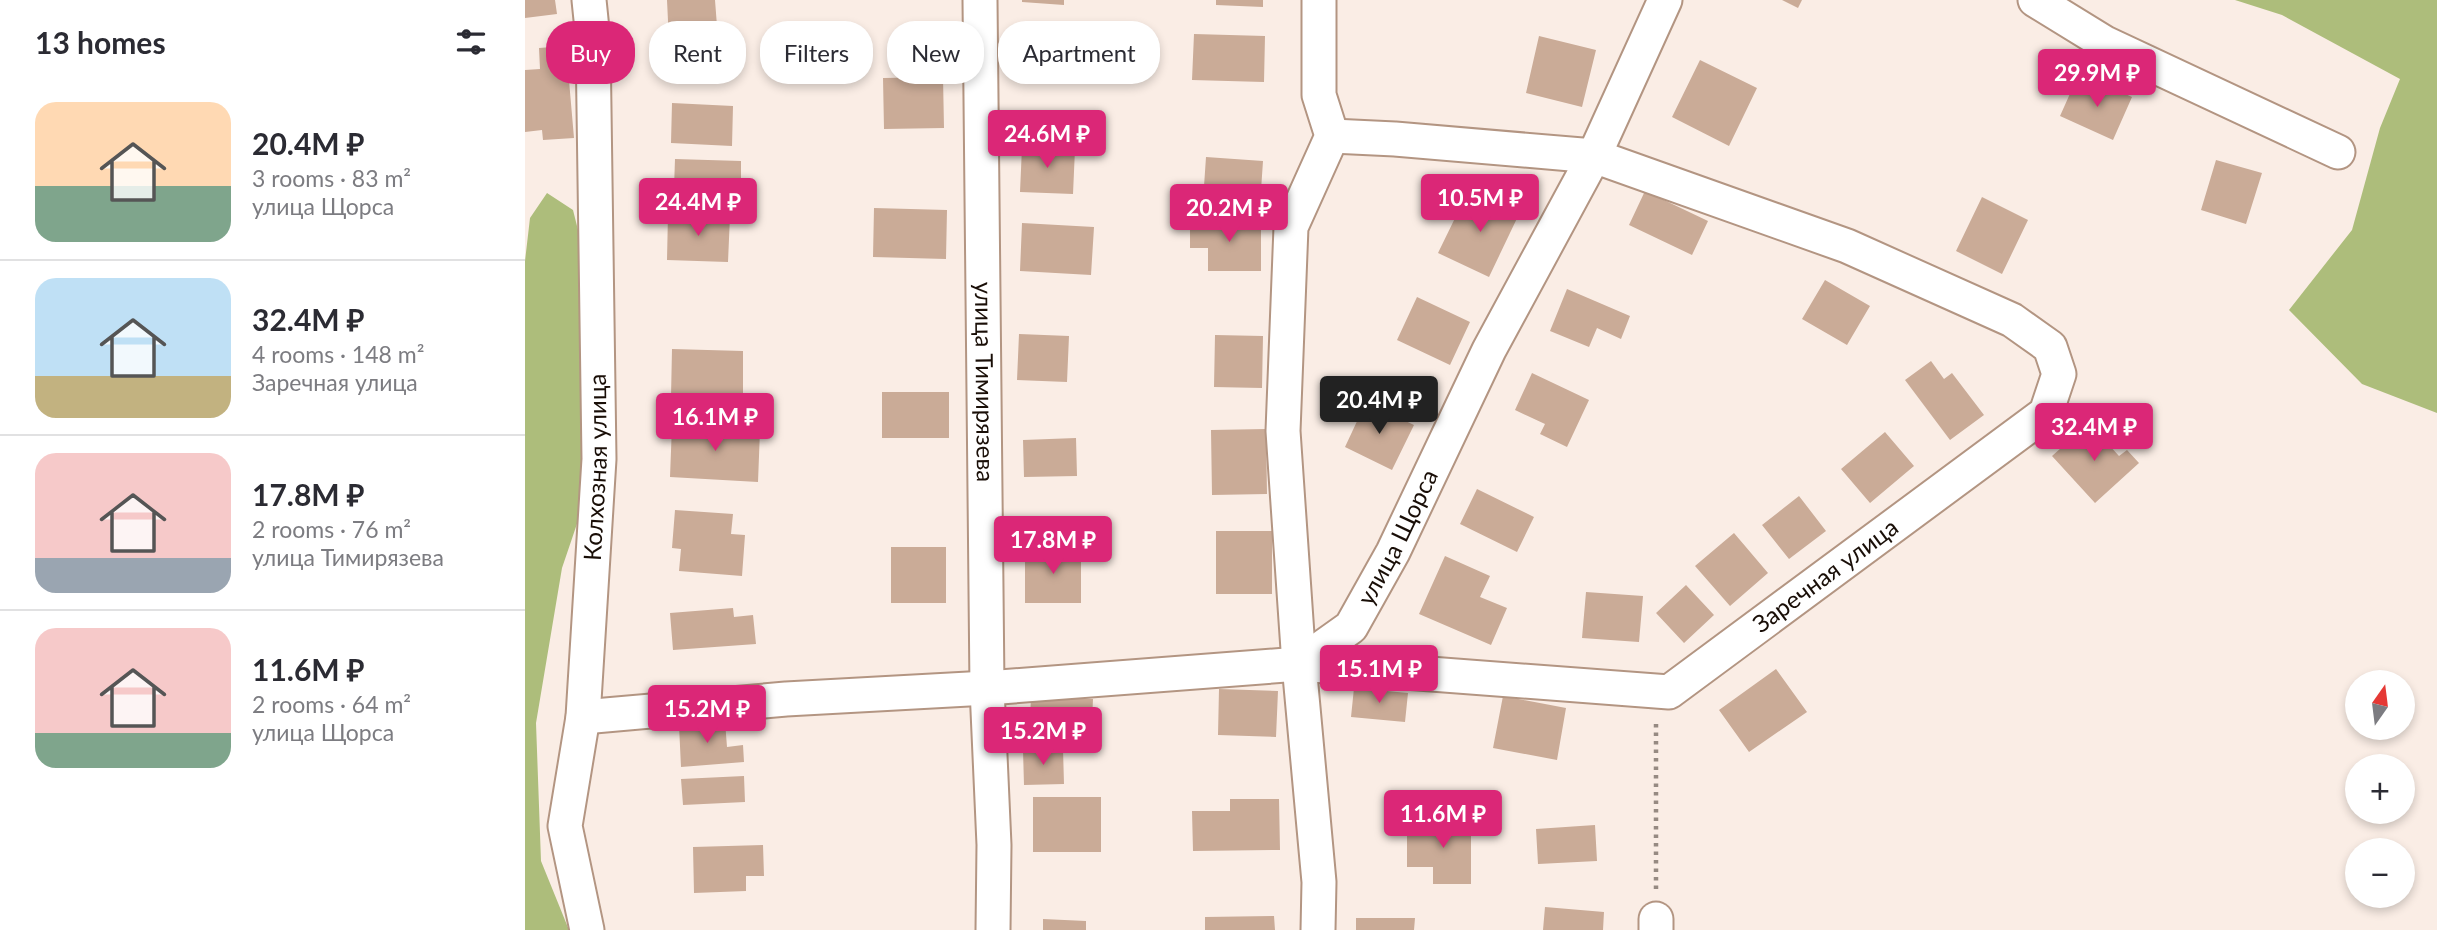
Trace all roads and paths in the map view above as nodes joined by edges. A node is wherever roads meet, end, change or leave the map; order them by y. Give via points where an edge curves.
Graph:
1 (589, 0) edge
2 (980, 0) edge
3 (1319, 0) edge
4 (1665, 0) edge
5 (2035, 0) edge
6 (1332, 136) junction
7 (2338, 152) dead end
8 (1594, 156) junction
9 (1299, 664) junction
10 (987, 688) junction
11 (1656, 691) junction
12 (583, 717) junction
13 (1656, 924) edge
14 (587, 930) edge
15 (993, 930) edge
16 (1318, 930) edge

1 - 12 street, Колхозная улица via 599,458
2 - 10 street, улица Тимирязева
3 - 6 street via 1319,95
4 - 8 street, улица Щорса
5 - 7 street via 2105,43
6 - 8 street, Заречная улица
6 - 9 street via 1291,227 1283,431
8 - 9 street, улица Щорса via 1489,350 1393,552 1351,627
8 - 11 street, Заречная улица via 1847,246 2012,320 2050,347 2059,374 2046,413 1669,692
9 - 10 street, Заречная улица
9 - 11 street, Заречная улица
9 - 16 street via 1319,882
10 - 12 street, Заречная улица
10 - 15 street, улица Тимирязева
11 - 13 path
12 - 14 street, Колхозная улица via 565,826

